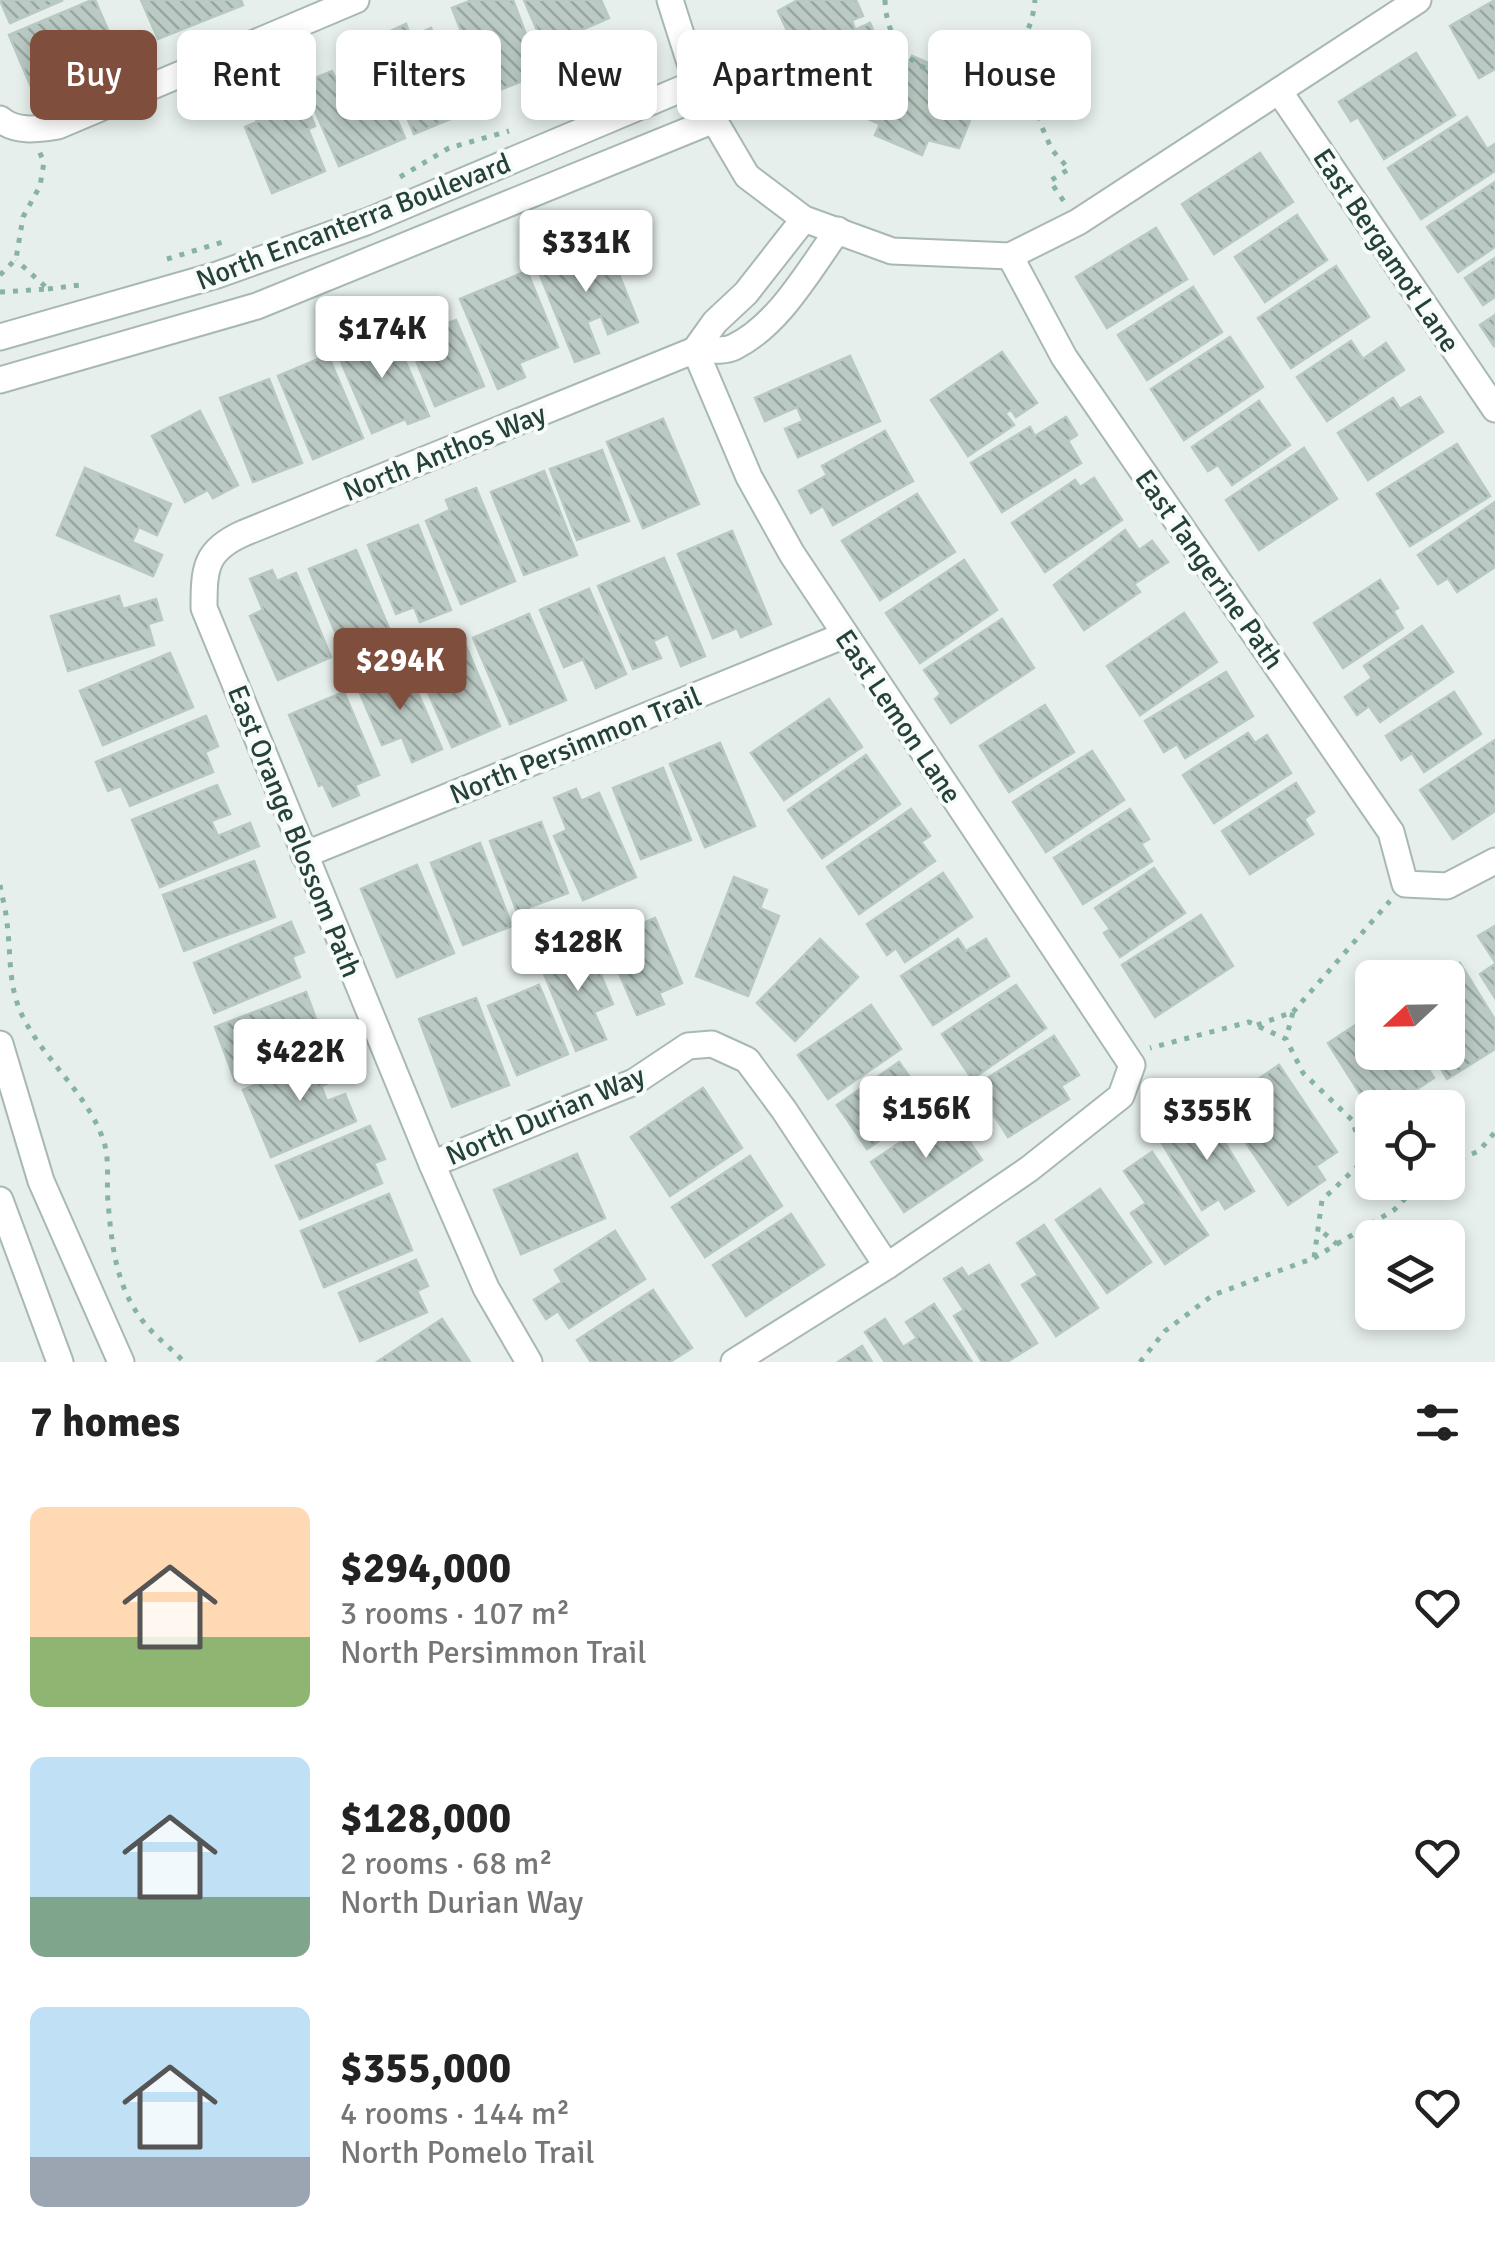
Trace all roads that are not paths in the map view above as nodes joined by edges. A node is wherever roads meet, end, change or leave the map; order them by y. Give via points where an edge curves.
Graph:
1 (356, 0) edge
2 (670, 0) edge
3 (1418, 0) edge
4 (300, 12) edge
5 (680, 30) edge
6 (677, 84) edge
7 (1279, 92) junction
8 (714, 120) joint
9 (2, 121) edge
10 (804, 219) junction
11 (838, 230) junction
12 (1010, 256) junction
13 (0, 338) edge
14 (695, 350) junction
15 (0, 380) edge
16 (1495, 409) edge
17 (204, 568) joint
18 (845, 636) junction
19 (304, 855) junction
20 (1495, 861) edge
21 (0, 1044) edge
22 (432, 1164) junction
23 (0, 1200) edge
24 (887, 1266) junction
25 (60, 1362) edge
26 (121, 1362) edge
27 (528, 1362) edge
28 (734, 1362) edge

1 - 4 street
2 - 5 street
3 - 7 street
4 - 9 street via 58,126 30,130
6 - 13 street, North Encanterra Boulevard via 350,228
7 - 12 street via 1078,222
7 - 16 street, East Bergamot Lane
8 - 10 street via 747,176
8 - 15 street, North Encanterra Boulevard via 258,306
10 - 11 street
10 - 14 street, North Anthos Way
11 - 12 street via 892,251
11 - 14 street, North Anthos Way via 764,323 732,348
12 - 20 street, East Tangerine Path via 1064,357 1391,832 1406,884 1447,886
14 - 17 street, North Anthos Way via 244,532 224,542
14 - 18 street, East Lemon Lane via 749,477
17 - 19 street, East Orange Blossom Path via 204,608
18 - 19 street, North Persimmon Trail
18 - 24 street, East Lemon Lane via 1132,1065 1121,1096
19 - 22 street, East Orange Blossom Path
21 - 26 street via 42,1181
22 - 24 street, North Durian Way via 634,1082 688,1046 712,1044 747,1060
22 - 27 street, East Orange Blossom Path via 486,1288
23 - 25 street
24 - 28 street

